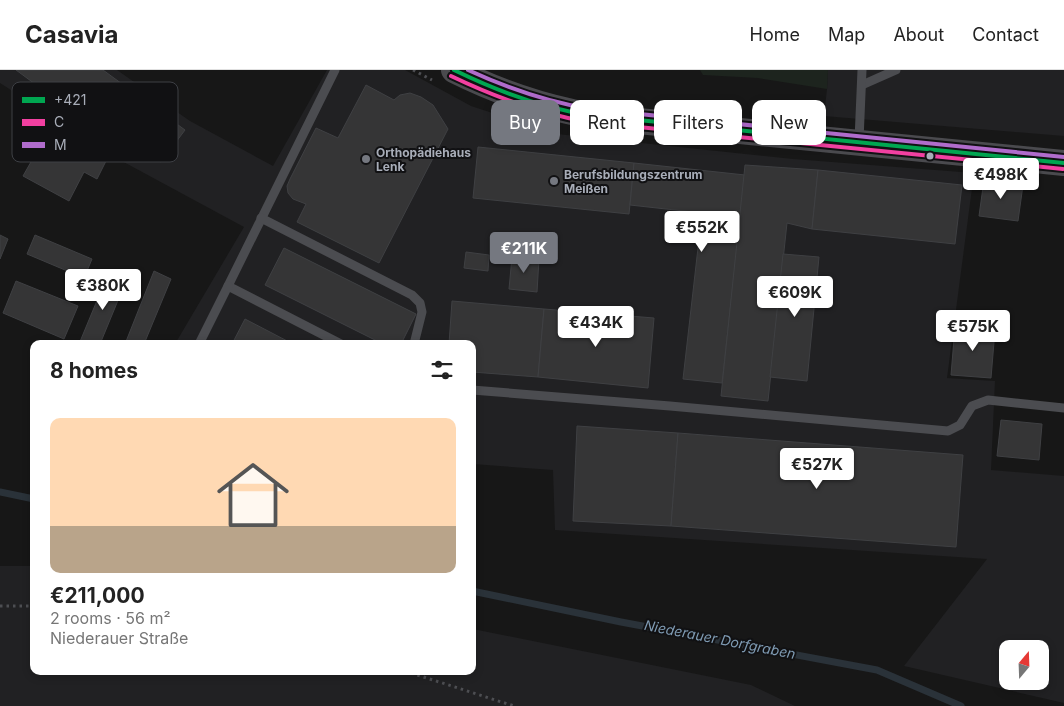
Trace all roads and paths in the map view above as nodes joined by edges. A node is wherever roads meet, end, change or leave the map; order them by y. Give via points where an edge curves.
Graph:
1 (335, 70) edge
2 (454, 70) edge
3 (862, 70) edge
4 (896, 70) edge
5 (862, 85) junction
6 (859, 142) junction
7 (1064, 162) edge
8 (261, 218) junction
9 (228, 286) junction
10 (200, 340) edge
11 (333, 340) edge
12 (415, 340) edge
13 (476, 390) edge
14 (1064, 408) edge
15 (0, 606) edge
16 (30, 606) edge
17 (417, 675) edge
18 (514, 706) edge

1 - 8 lane
2 - 6 main road via 500,92 574,113
3 - 5 lane
4 - 5 lane
5 - 6 lane
6 - 7 main road
8 - 9 lane
8 - 12 lane via 412,295 420,303 422,312
9 - 10 lane
9 - 11 lane
13 - 14 lane via 948,431 960,425 972,406 988,400
15 - 16 path
17 - 18 path

